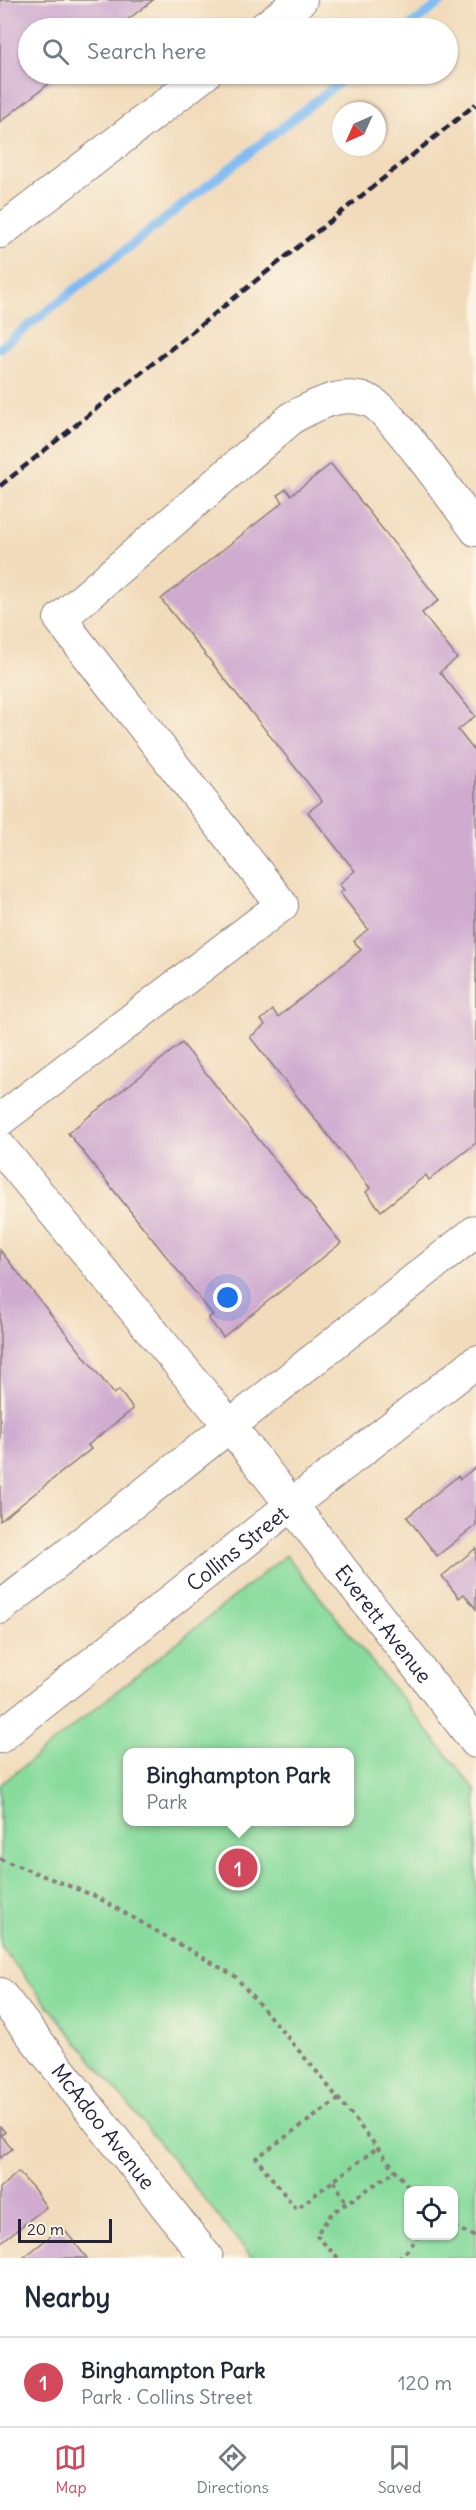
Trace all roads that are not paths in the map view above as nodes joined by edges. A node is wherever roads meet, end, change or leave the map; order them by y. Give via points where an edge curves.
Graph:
1 (301, 0) edge
2 (277, 18) edge
3 (193, 84) edge
4 (0, 232) edge
5 (476, 530) edge
6 (0, 1120) edge
7 (0, 1147) edge
8 (476, 1231) edge
9 (476, 1362) edge
10 (230, 1426) junction
11 (290, 1506) junction
12 (0, 1608) edge
13 (0, 1737) edge
14 (476, 1742) edge
15 (0, 1994) edge
16 (207, 2258) edge

1 - 2 street
3 - 4 street
5 - 6 street via 396,424 369,400 324,401 293,417 60,619 282,905
7 - 10 street, Everett Avenue
8 - 10 street
9 - 11 street, Collins Street
10 - 11 street, Everett Avenue
10 - 12 street
11 - 13 street, Collins Street
11 - 14 street, Everett Avenue
15 - 16 street, McAdoo Avenue

